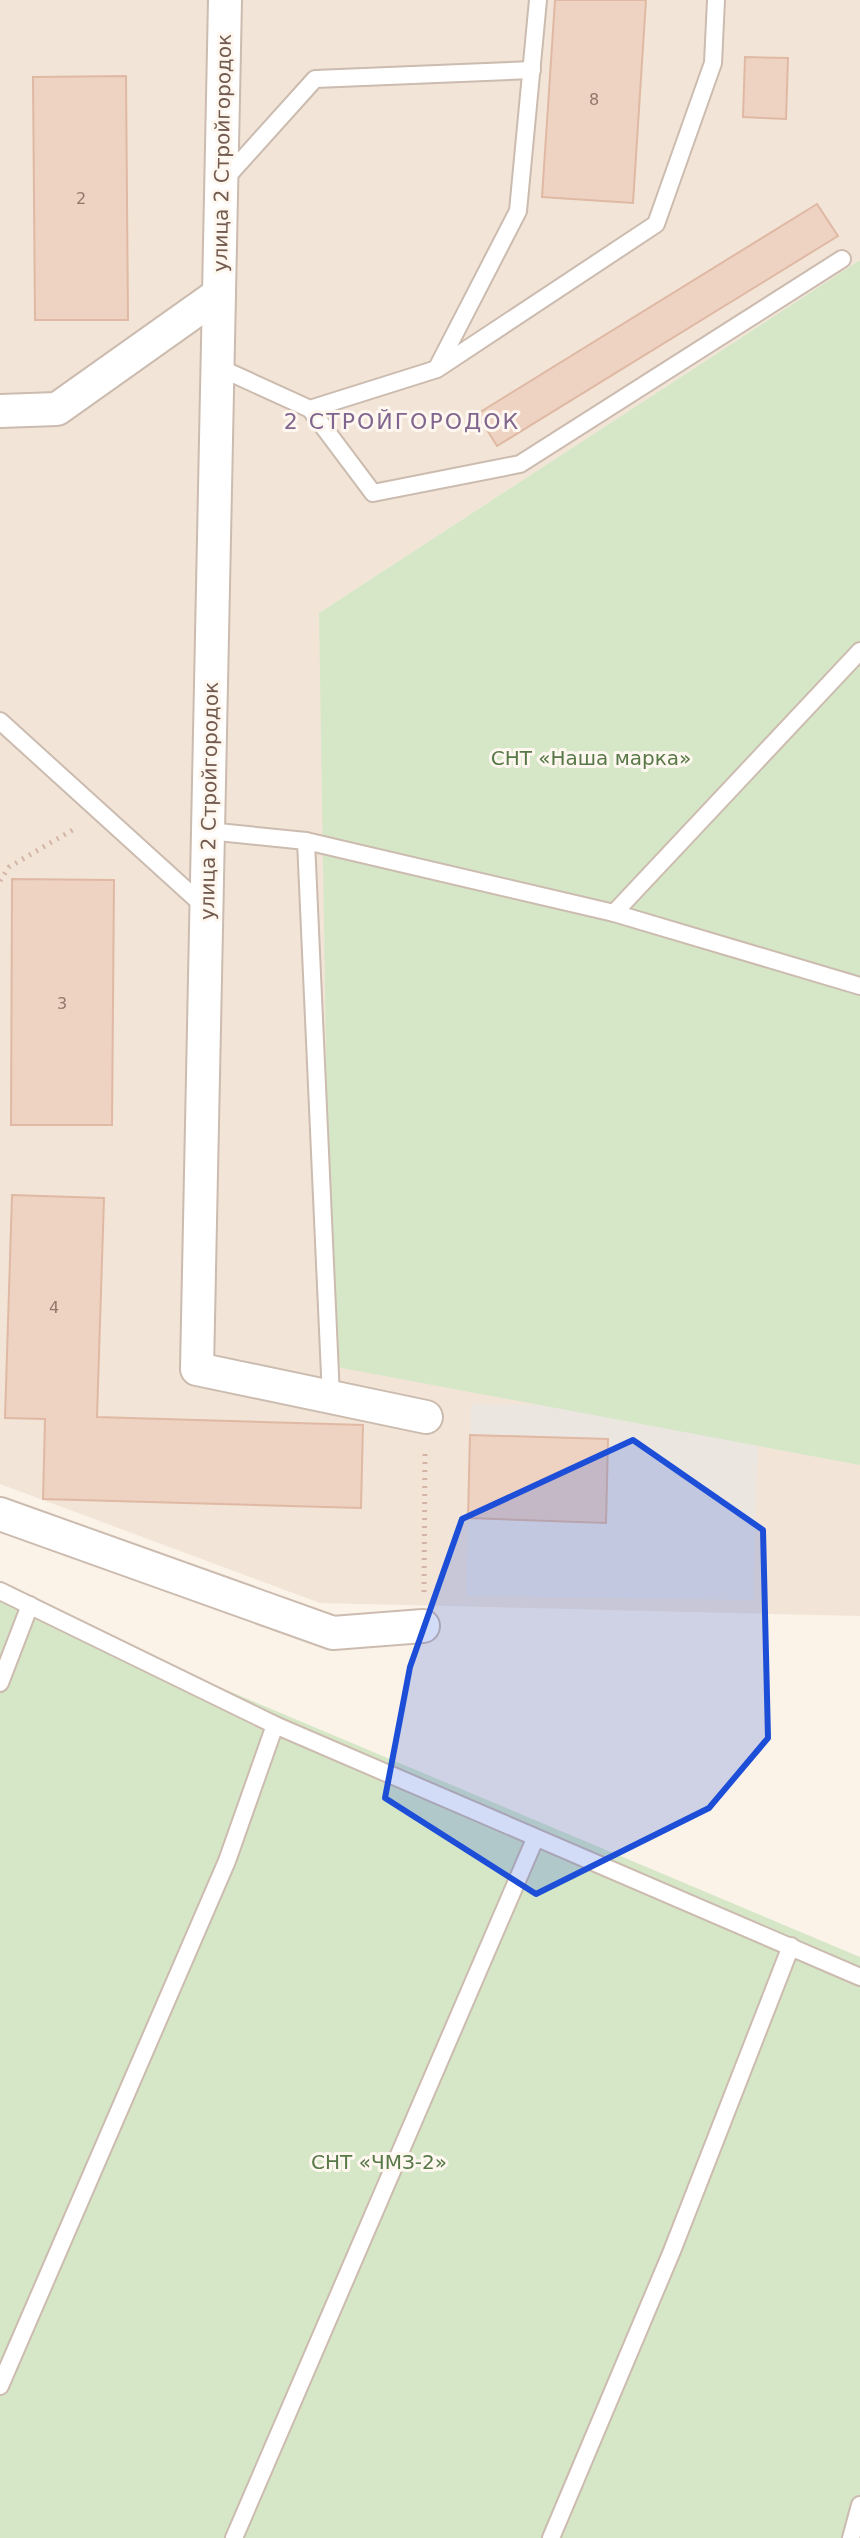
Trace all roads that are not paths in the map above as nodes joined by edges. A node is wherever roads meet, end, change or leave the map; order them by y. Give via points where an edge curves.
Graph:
1 (225, 0) edge
2 (538, 0) edge
3 (716, 0) edge
4 (532, 70) junction
5 (222, 183) junction
6 (842, 259) dead end
7 (219, 294) junction
8 (218, 367) junction
9 (437, 369) junction
10 (310, 409) junction
11 (0, 411) edge
12 (860, 651) edge
13 (0, 721) edge
14 (208, 831) junction
15 (306, 841) junction
16 (207, 910) junction
17 (614, 913) junction
18 (860, 986) edge
19 (331, 1397) junction
20 (426, 1417) road end
21 (0, 1514) edge
22 (0, 1591) edge
23 (30, 1605) junction
24 (423, 1626) road end
25 (0, 1683) edge
26 (275, 1725) junction
27 (535, 1839) junction
28 (791, 1946) junction
29 (860, 1977) edge
30 (0, 2386) edge
31 (860, 2505) edge
32 (234, 2538) edge
33 (551, 2538) edge
34 (851, 2538) edge

1 - 5 street, улица 2 Стройгородок
2 - 4 lane
3 - 9 lane via 713,63 656,224
4 - 5 lane via 315,79
4 - 9 lane via 518,211
5 - 7 street, улица 2 Стройгородок
6 - 10 lane via 520,464 373,493
7 - 8 street, улица 2 Стройгородок
7 - 11 street via 57,409
8 - 10 lane
8 - 14 street, улица 2 Стройгородок
9 - 10 lane
12 - 17 lane
13 - 16 lane
14 - 15 lane
14 - 16 street, улица 2 Стройгородок
15 - 17 lane
15 - 19 lane
16 - 19 street, улица 2 Стройгородок via 197,1369
17 - 18 lane
19 - 20 street, улица 2 Стройгородок
21 - 24 street via 333,1633
22 - 23 lane
23 - 25 lane
23 - 26 lane
26 - 27 lane
26 - 30 lane via 227,1861
27 - 28 lane
27 - 32 lane
28 - 29 lane
28 - 33 lane via 672,2251
31 - 34 lane

